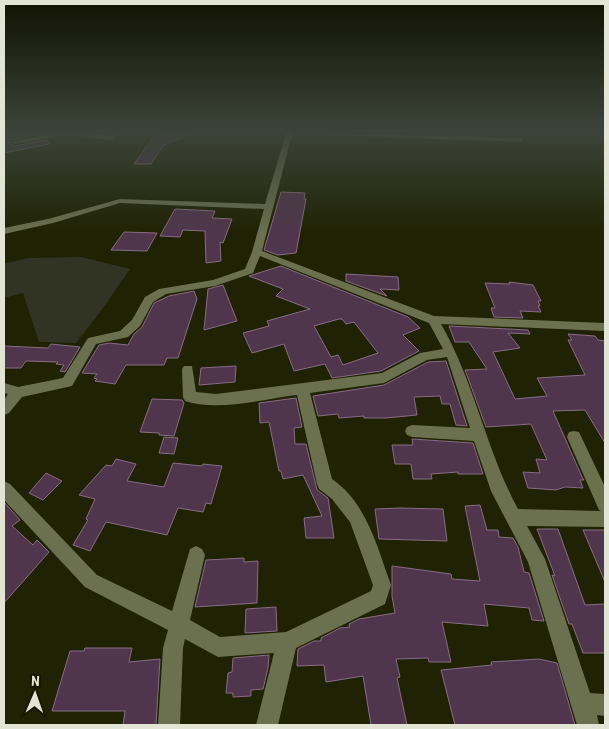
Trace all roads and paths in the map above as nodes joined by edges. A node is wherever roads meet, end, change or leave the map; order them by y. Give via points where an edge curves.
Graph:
1 (279, 166) edge
2 (268, 207) junction
3 (4, 231) edge
4 (257, 252) junction
5 (433, 320) junction
6 (605, 327) edge
7 (451, 352) junction
8 (188, 369) dead end
9 (4, 388) edge
10 (302, 389) junction
11 (18, 392) junction
12 (4, 409) edge
13 (412, 431) dead end
14 (480, 435) junction
15 (574, 436) dead end
16 (4, 489) edge
17 (605, 504) edge
18 (514, 517) junction
19 (605, 519) edge
20 (196, 556) dead end
21 (179, 625) junction
22 (287, 642) junction
23 (583, 704) junction
24 (605, 705) edge
25 (169, 725) edge
26 (267, 725) edge
27 (588, 725) edge

1 - 2 street
2 - 3 street via 120,201
2 - 4 street
4 - 5 street
4 - 11 street via 249,271 215,284 163,290 149,300 136,323 124,334 92,341 67,382
5 - 6 street
5 - 7 street
7 - 10 street via 424,356 384,378
7 - 14 street
8 - 10 street via 190,397 216,400
9 - 11 street
10 - 22 street via 325,484 338,493 357,517 382,585 378,598
11 - 12 street
13 - 14 street
14 - 18 street via 497,486
15 - 17 street
16 - 21 street via 91,581
18 - 19 street
18 - 23 street via 536,559
20 - 21 street
21 - 22 street via 218,647
21 - 25 street via 174,648
22 - 26 street
23 - 24 street
23 - 27 street

